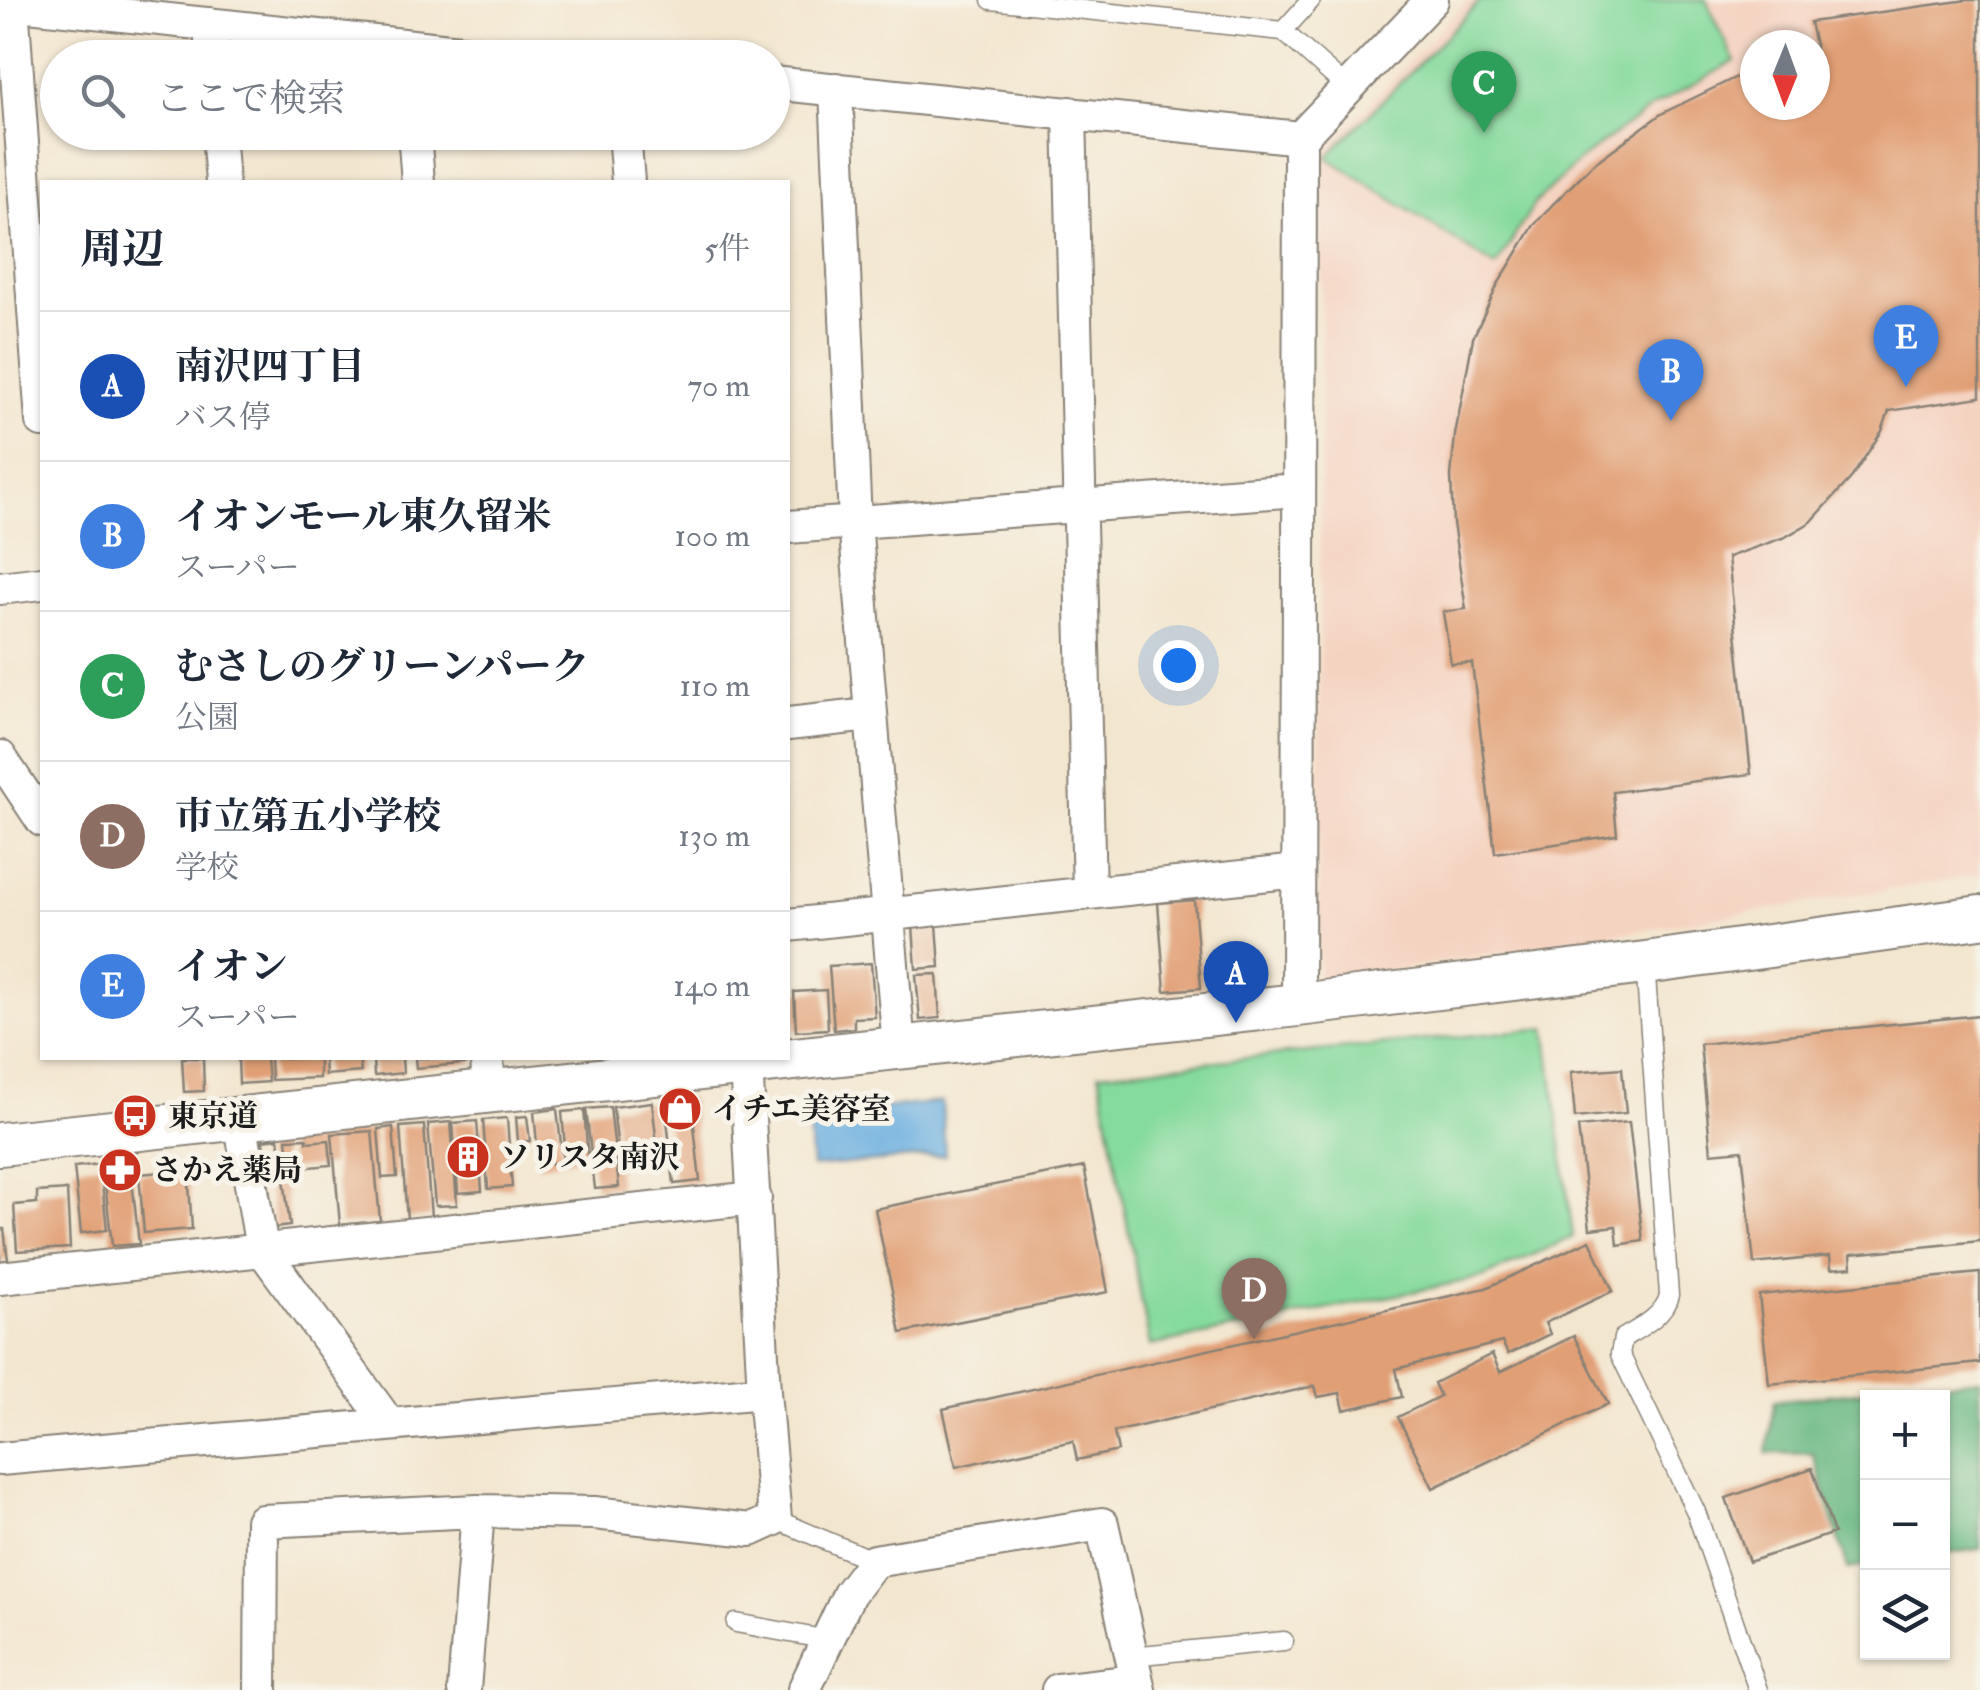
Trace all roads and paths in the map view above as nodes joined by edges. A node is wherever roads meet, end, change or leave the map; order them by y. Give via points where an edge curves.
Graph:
1 (991, 0) edge
2 (1311, 0) edge
3 (1432, 0) edge
4 (6, 3) edge
5 (210, 24) junction
6 (1283, 30) junction
7 (211, 40) edge
8 (328, 40) edge
9 (790, 85) edge
10 (1348, 88) junction
11 (836, 90) junction
12 (1070, 113) junction
13 (1300, 138) junction
14 (219, 150) edge
15 (415, 150) edge
16 (625, 150) edge
17 (222, 180) edge
18 (418, 180) edge
19 (628, 180) edge
20 (15, 285) edge
21 (40, 411) edge
22 (1299, 490) junction
23 (1079, 506) junction
24 (856, 522) junction
25 (790, 526) edge
26 (40, 583) edge
27 (0, 588) edge
28 (870, 716) junction
29 (790, 724) edge
30 (0, 757) edge
31 (39, 808) edge
32 (1298, 871) junction
33 (1088, 894) junction
34 (889, 914) junction
35 (1980, 918) edge
36 (790, 925) edge
37 (1645, 963) junction
38 (1298, 1005) junction
39 (899, 1048) junction
40 (790, 1059) edge
41 (777, 1060) edge
42 (746, 1063) junction
43 (488, 1075) edge
44 (240, 1119) junction
45 (0, 1144) edge
46 (755, 1198) junction
47 (262, 1249) junction
48 (0, 1278) edge
49 (764, 1392) junction
50 (389, 1424) junction
51 (0, 1459) edge
52 (478, 1510) junction
53 (775, 1519) junction
54 (874, 1562) junction
55 (736, 1623) dead end
56 (828, 1640) junction
57 (1284, 1641) dead end
58 (1135, 1676) edge
59 (261, 1690) edge
60 (464, 1690) edge
61 (804, 1690) edge
62 (1058, 1690) edge
63 (1758, 1690) edge

1 - 6 lane
2 - 6 lane
3 - 10 street
4 - 5 street
4 - 20 street
5 - 7 street
5 - 8 street
6 - 10 lane
9 - 11 street
10 - 13 street
11 - 12 street
11 - 24 street
12 - 13 street
12 - 23 street
13 - 22 street
14 - 17 street
15 - 18 street
16 - 19 street
20 - 21 street
22 - 23 street
22 - 32 street
23 - 24 street
23 - 33 street
24 - 25 street
24 - 28 street
26 - 27 street
28 - 29 street
28 - 34 street
30 - 31 street
32 - 33 street
32 - 38 street
33 - 34 street
34 - 36 street
34 - 39 street
35 - 37 street
37 - 38 street
37 - 63 lane via 1669,1295 1668,1304 1624,1338 1620,1354 1696,1512
38 - 39 street
39 - 40 street
41 - 42 street
42 - 43 street
42 - 46 street
43 - 44 street
44 - 45 street
44 - 47 street
46 - 47 street
46 - 49 street
47 - 48 street
47 - 50 street
49 - 50 street
49 - 53 street
50 - 51 street
52 - 53 street via 594,1513 751,1530
52 - 59 street via 262,1521
52 - 60 street
53 - 54 lane
54 - 56 street via 849,1594
54 - 58 street via 1102,1524
55 - 56 lane
56 - 61 street
57 - 58 lane
58 - 62 street

